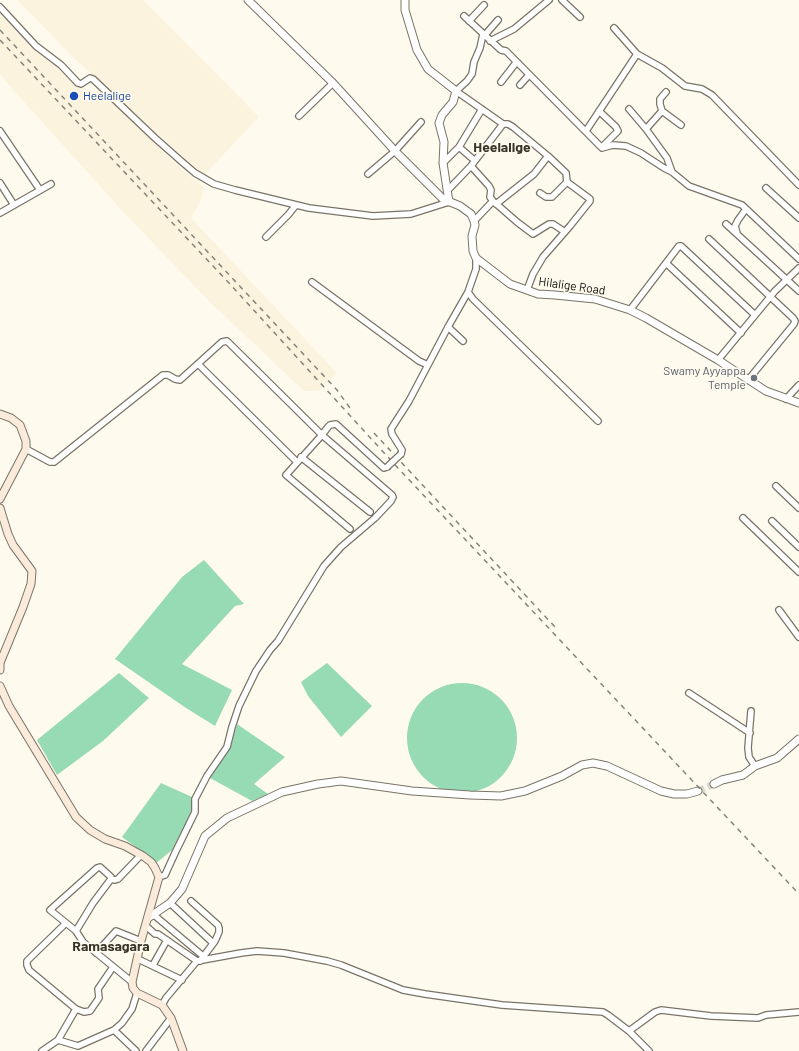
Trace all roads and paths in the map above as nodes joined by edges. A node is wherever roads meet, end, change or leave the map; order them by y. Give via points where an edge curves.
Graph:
1 (248, 0) edge
2 (405, 0) edge
3 (549, 0) edge
4 (562, 0) edge
5 (484, 5) dead end
6 (0, 7) edge
7 (464, 16) dead end
8 (580, 17) dead end
9 (498, 20) dead end
10 (469, 21) junction
11 (614, 28) dead end
12 (484, 35) junction
13 (490, 41) junction
14 (637, 54) junction
15 (518, 63) junction
16 (530, 75) junction
17 (501, 82) dead end
18 (333, 83) junction
19 (520, 85) dead end
20 (456, 91) junction
21 (666, 92) dead end
22 (482, 109) junction
23 (629, 109) dead end
24 (599, 111) junction
25 (662, 111) junction
26 (299, 116) dead end
27 (421, 122) dead end
28 (503, 124) junction
29 (681, 125) dead end
30 (646, 129) junction
31 (0, 131) edge
32 (586, 131) junction
33 (459, 147) junction
34 (602, 148) junction
35 (395, 150) junction
36 (548, 156) junction
37 (474, 160) junction
38 (443, 163) junction
39 (471, 166) junction
40 (672, 172) junction
41 (368, 174) dead end
42 (567, 182) junction
43 (0, 183) edge
44 (50, 184) dead end
45 (799, 185) edge
46 (766, 188) dead end
47 (40, 190) junction
48 (448, 190) junction
49 (540, 192) dead end
50 (450, 202) junction
51 (495, 202) junction
52 (14, 205) junction
53 (296, 205) junction
54 (746, 209) junction
55 (0, 213) edge
56 (799, 218) edge
57 (474, 221) junction
58 (726, 224) dead end
59 (565, 232) junction
60 (737, 234) junction
61 (266, 237) dead end
62 (709, 240) dead end
63 (476, 258) junction
64 (799, 259) edge
65 (666, 263) junction
66 (799, 268) edge
67 (786, 280) junction
68 (312, 282) dead end
69 (527, 290) junction
70 (799, 291) edge
71 (468, 292) junction
72 (770, 297) junction
73 (630, 310) junction
74 (755, 315) junction
75 (448, 327) junction
76 (741, 333) junction
77 (463, 341) dead end
78 (718, 360) junction
79 (198, 364) junction
80 (428, 365) junction
81 (748, 380) junction
82 (799, 385) edge
83 (786, 399) junction
84 (799, 403) edge
85 (0, 414) edge
86 (598, 421) dead end
87 (322, 435) junction
88 (26, 449) junction
89 (301, 457) junction
90 (297, 462) junction
91 (776, 486) dead end
92 (0, 499) edge
93 (0, 508) edge
94 (799, 508) edge
95 (370, 512) dead end
96 (743, 518) dead end
97 (772, 521) dead end
98 (350, 529) dead end
99 (799, 547) edge
100 (799, 572) edge
101 (779, 610) dead end
102 (799, 637) edge
103 (0, 670) edge
104 (0, 686) edge
105 (690, 693) dead end
106 (751, 711) dead end
107 (750, 733) junction
108 (799, 739) edge
109 (755, 766) junction
110 (714, 784) tunnel mouth
111 (698, 791) tunnel mouth
112 (141, 855) junction
113 (159, 877) junction
114 (111, 879) junction
115 (190, 901) dead end
116 (170, 903) junction
117 (151, 916) junction
118 (66, 923) junction
119 (146, 926) junction
120 (76, 931) junction
121 (166, 940) junction
122 (141, 941) junction
123 (213, 943) junction
124 (96, 953) junction
125 (138, 959) junction
126 (200, 959) junction
127 (152, 965) junction
128 (113, 967) junction
129 (182, 980) junction
130 (132, 982) junction
131 (137, 993) junction
132 (162, 1005) junction
133 (76, 1008) junction
134 (799, 1012) edge
135 (171, 1018) junction
136 (114, 1030) junction
137 (629, 1031) junction
138 (58, 1040) junction
139 (42, 1051) edge
140 (136, 1051) edge
141 (146, 1051) edge
142 (183, 1051) edge
143 (649, 1051) edge

1 - 18 street
2 - 20 street via 417,50 428,69
3 - 13 street via 514,29
4 - 8 street
5 - 10 street
6 - 53 street via 36,46 61,64 78,83 93,78 195,173 214,184
7 - 10 street
9 - 12 street
10 - 12 street
11 - 14 street
12 - 13 street
12 - 20 street via 472,74
13 - 15 street via 506,51
14 - 24 street
14 - 45 street via 662,68 685,86 693,86 712,95
15 - 16 street
15 - 17 street
16 - 19 street
16 - 32 street
18 - 26 street
18 - 35 street
20 - 22 street
20 - 38 street via 453,102 439,123 444,142
21 - 25 street via 660,99
22 - 28 street
22 - 33 street
23 - 30 street
24 - 32 street
24 - 34 street via 618,131
25 - 29 street
25 - 30 street
27 - 35 street
28 - 36 street via 513,126
28 - 37 street
30 - 40 street via 667,158
31 - 47 street
32 - 34 street
33 - 37 street
33 - 38 street
34 - 40 street via 613,145 626,146
35 - 41 street
35 - 50 street via 443,199
36 - 42 street via 566,173
36 - 51 street via 534,174
37 - 39 street
38 - 48 street
39 - 48 street
39 - 51 street via 489,186 490,197
40 - 54 street via 689,186 742,205
42 - 49 street via 552,197 546,197
42 - 59 street via 590,200
43 - 52 street
44 - 47 street
46 - 56 street
47 - 52 street
48 - 50 street
50 - 53 street via 411,214 372,216
50 - 57 street via 471,214
51 - 57 street
51 - 59 street via 533,234 549,224
52 - 55 street
53 - 61 street
54 - 60 street via 738,220
54 - 64 street
57 - 63 street via 472,236
58 - 60 street
59 - 69 street via 543,257
60 - 67 street
62 - 72 street
63 - 69 street, Hilalige Road via 510,284
63 - 71 street via 476,269
65 - 73 street
65 - 74 street via 679,246 682,247
65 - 76 street
66 - 67 street
67 - 70 street
67 - 72 street
68 - 80 street
69 - 73 street, Hilalige Road via 538,294 595,299
71 - 75 street
71 - 86 street
72 - 74 street
72 - 81 street via 795,321
73 - 78 street, Hilalige Road
74 - 76 street
75 - 77 street
75 - 80 street
76 - 78 street
78 - 81 street, Hilalige Road
79 - 87 street via 222,342 227,341
79 - 88 street via 180,380 163,375 52,463
79 - 90 street
80 - 87 street, bridge via 391,429 402,450 387,467 384,468 336,424 330,425
81 - 83 street, Hilalige Road
82 - 83 street
83 - 84 street, Hilalige Road
85 - 88 main road via 20,424
87 - 89 street
87 - 113 street via 392,495 392,499 324,566 278,641 256,671 239,706 227,746 195,799 195,812 165,875
88 - 92 main road
89 - 90 street
89 - 95 street
90 - 98 street via 286,475
91 - 94 street
93 - 103 main road via 13,545 32,571 31,584 0,663
96 - 100 street
97 - 99 street
101 - 102 street
104 - 112 main road via 9,706 76,817 90,830
105 - 107 street
106 - 107 street
107 - 109 street via 749,757
108 - 109 street via 777,758
109 - 110 street via 743,775
111 - 116 street via 687,794 661,791 607,766 593,763 582,765 525,791 501,796 412,791 341,781 318,784 282,792 227,818 205,836 182,889
112 - 113 main road via 156,868
112 - 114 street via 118,880
113 - 117 main road
114 - 118 street via 100,867 97,868 50,910
114 - 120 street
115 - 123 street via 218,925 219,932
116 - 117 street
116 - 123 street
117 - 119 main road
117 - 126 street
118 - 120 street
118 - 133 street via 27,961 27,965 29,970
119 - 121 street
119 - 122 main road
120 - 124 street via 83,942
121 - 126 street
121 - 127 street
122 - 124 street via 116,931
122 - 125 main road
123 - 126 street
124 - 128 street
125 - 127 street
125 - 130 main road
126 - 129 street
126 - 137 street via 257,951 327,961 403,990 502,1005 603,1012
127 - 129 street
128 - 130 street
128 - 133 street via 98,989 99,998 90,1011 84,1012
129 - 132 street
130 - 131 main road
131 - 132 main road
131 - 136 street via 132,1009
132 - 135 main road
133 - 138 street
134 - 137 street via 758,1018 661,1010
135 - 141 street
135 - 142 main road
136 - 138 street via 78,1046
136 - 140 street
137 - 143 street
138 - 139 street

